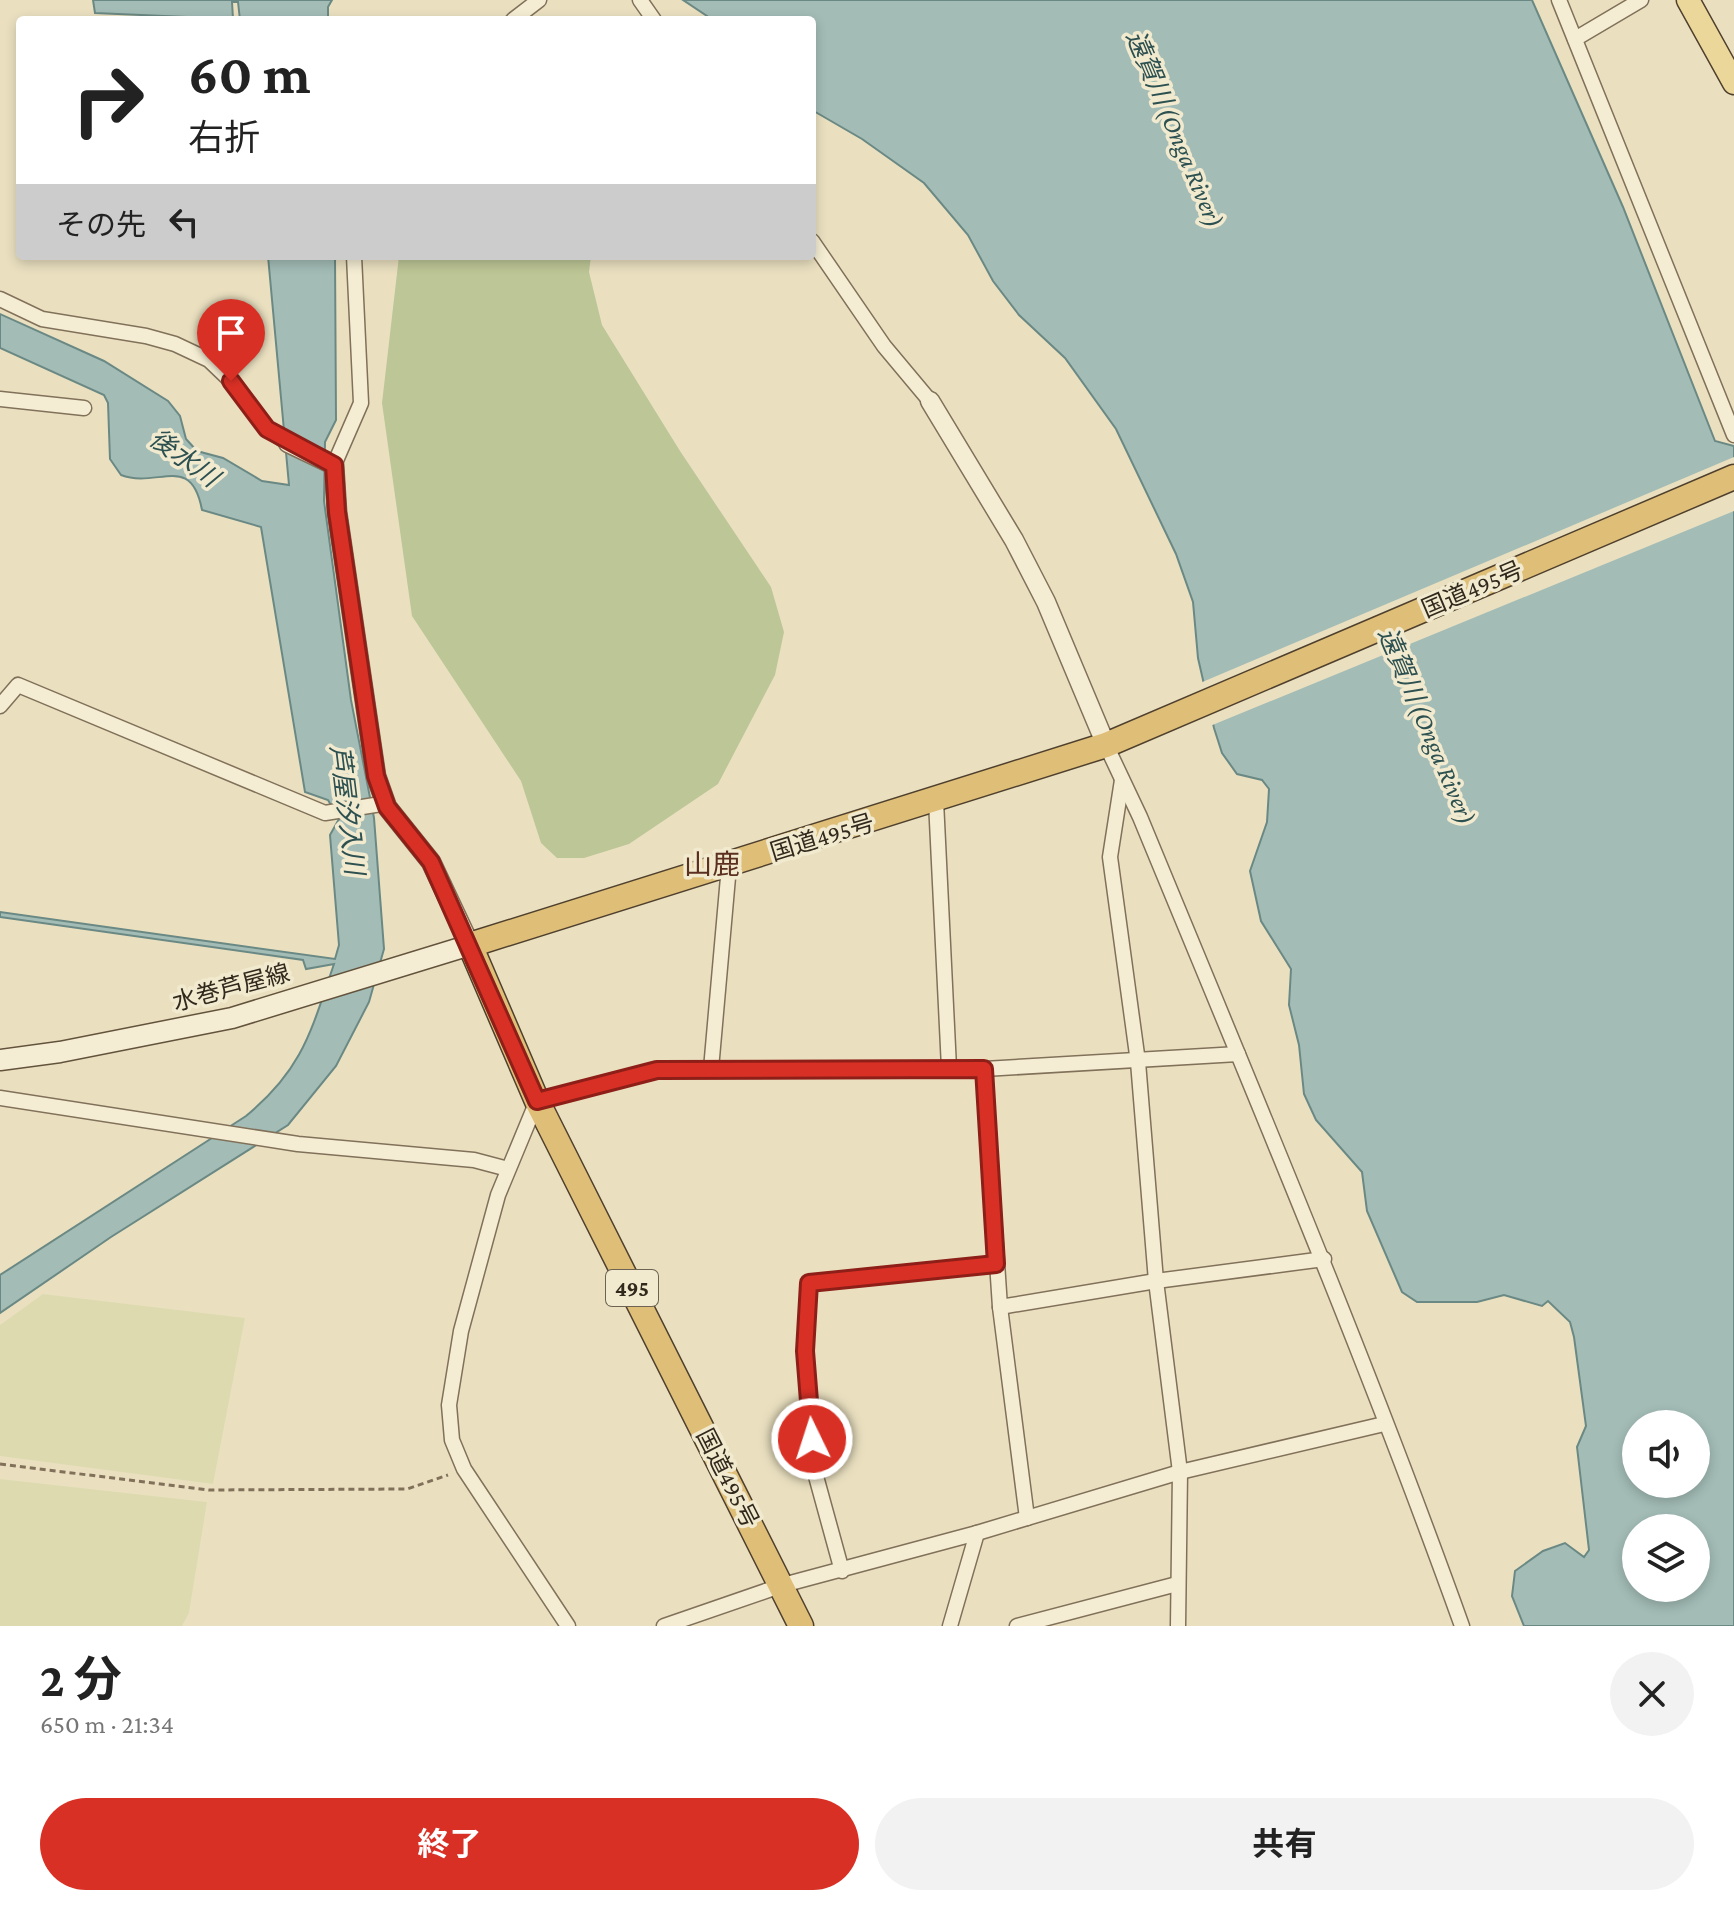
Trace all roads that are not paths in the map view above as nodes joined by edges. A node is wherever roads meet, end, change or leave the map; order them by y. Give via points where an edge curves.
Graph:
1 (539, 0) edge
2 (1559, 0) edge
3 (1641, 0) edge
4 (1688, 0) edge
5 (518, 16) edge
6 (1575, 39) junction
7 (1734, 83) edge
8 (816, 247) edge
9 (354, 260) edge
10 (0, 299) edge
11 (0, 399) edge
12 (930, 401) joint
13 (84, 408) dead end
14 (1734, 435) edge
15 (288, 443) joint
16 (331, 464) junction
17 (1734, 477) edge
18 (0, 706) edge
19 (1106, 745) junction
20 (1122, 779) junction
21 (936, 801) junction
22 (384, 805) junction
23 (729, 866) junction
24 (470, 945) junction
25 (1238, 1054) junction
26 (0, 1060) edge
27 (1138, 1062) junction
28 (949, 1068) junction
29 (711, 1069) junction
30 (984, 1069) junction
31 (0, 1098) edge
32 (537, 1101) junction
33 (508, 1169) junction
34 (1324, 1259) junction
35 (996, 1264) junction
36 (1156, 1281) junction
37 (1000, 1307) junction
38 (1384, 1424) junction
39 (1180, 1472) junction
40 (1027, 1518) junction
41 (977, 1533) junction
42 (842, 1571) junction
43 (1177, 1584) junction
44 (783, 1585) junction
45 (568, 1626) edge
46 (664, 1626) edge
47 (801, 1626) edge
48 (950, 1626) edge
49 (1017, 1626) edge
50 (1178, 1626) edge
51 (1462, 1626) edge

1 - 5 street
2 - 6 street
3 - 6 street
4 - 7 main road
6 - 14 street
8 - 12 street via 884,346
9 - 16 street via 361,403
10 - 15 street via 42,319 146,336 209,360 267,429
11 - 13 street
12 - 19 street via 1046,602
15 - 16 street
16 - 22 street
17 - 19 highway, 国道495号
18 - 22 street via 18,685 325,813
19 - 20 street
19 - 21 highway, 国道495号
20 - 25 street
20 - 27 street via 1110,857
21 - 23 highway, 国道495号
21 - 28 street
22 - 24 street via 431,862
23 - 24 highway, 国道495号
23 - 29 street
24 - 26 main road, 水巻芦屋線 via 232,1018
24 - 32 highway, 国道495号 / 495
25 - 27 street
25 - 34 street
27 - 30 street
27 - 36 street
28 - 29 street
28 - 30 street
29 - 32 street via 657,1070
30 - 35 street
31 - 33 street via 298,1144 474,1160
32 - 33 street
32 - 44 highway, 国道495号 / 495
33 - 45 street via 461,1331 449,1405 452,1440 464,1469
34 - 36 street
34 - 38 street
35 - 37 street
35 - 42 street via 809,1283 805,1351 814,1469
36 - 37 street
36 - 39 street
37 - 40 street
38 - 39 street
38 - 51 street via 1405,1467
39 - 40 street
39 - 43 street
40 - 41 street
41 - 42 street
41 - 48 street
42 - 44 street
43 - 49 street
43 - 50 street
44 - 46 street
44 - 47 highway, 国道495号 / 495

